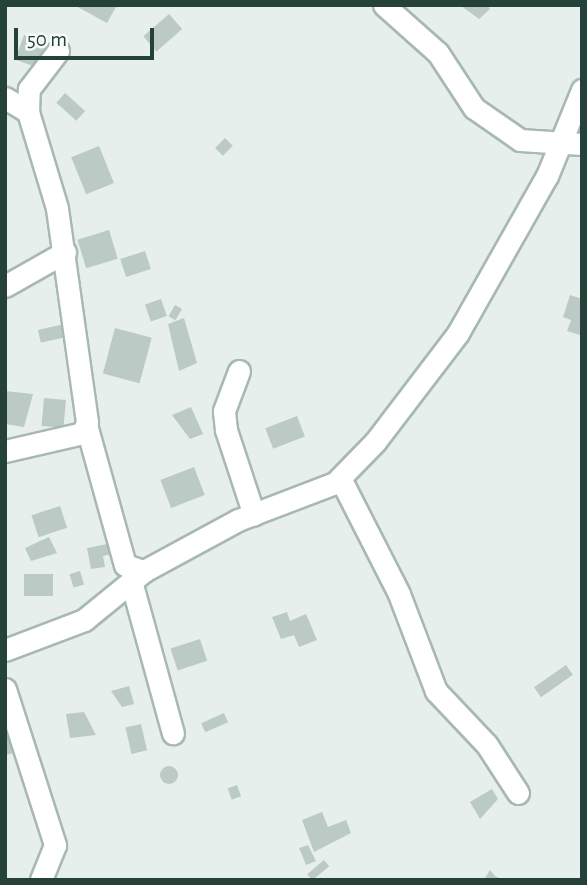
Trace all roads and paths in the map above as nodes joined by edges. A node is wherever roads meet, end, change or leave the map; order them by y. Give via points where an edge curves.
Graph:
1 (384, 5) edge
2 (58, 51) dead end
3 (582, 90) edge
4 (5, 98) edge
5 (28, 112) junction
6 (572, 143) edge
7 (65, 252) junction
8 (5, 286) edge
9 (239, 370) dead end
10 (87, 428) junction
11 (5, 451) edge
12 (340, 478) junction
13 (254, 515) junction
14 (138, 576) junction
15 (5, 650) edge
16 (5, 689) edge
17 (173, 733) dead end
18 (518, 793) dead end
19 (41, 880) edge

1 - 6 street via 438,53 474,108 520,140
2 - 5 street via 29,89
3 - 6 street
4 - 5 street
5 - 7 street
6 - 12 street via 458,333
7 - 8 street
7 - 10 street
9 - 13 street via 224,411
10 - 11 street
10 - 14 street via 125,565
12 - 13 street via 314,495
12 - 18 street via 399,594 436,691 487,745
13 - 14 street
14 - 15 street via 84,620
14 - 17 street
16 - 19 street via 55,845

